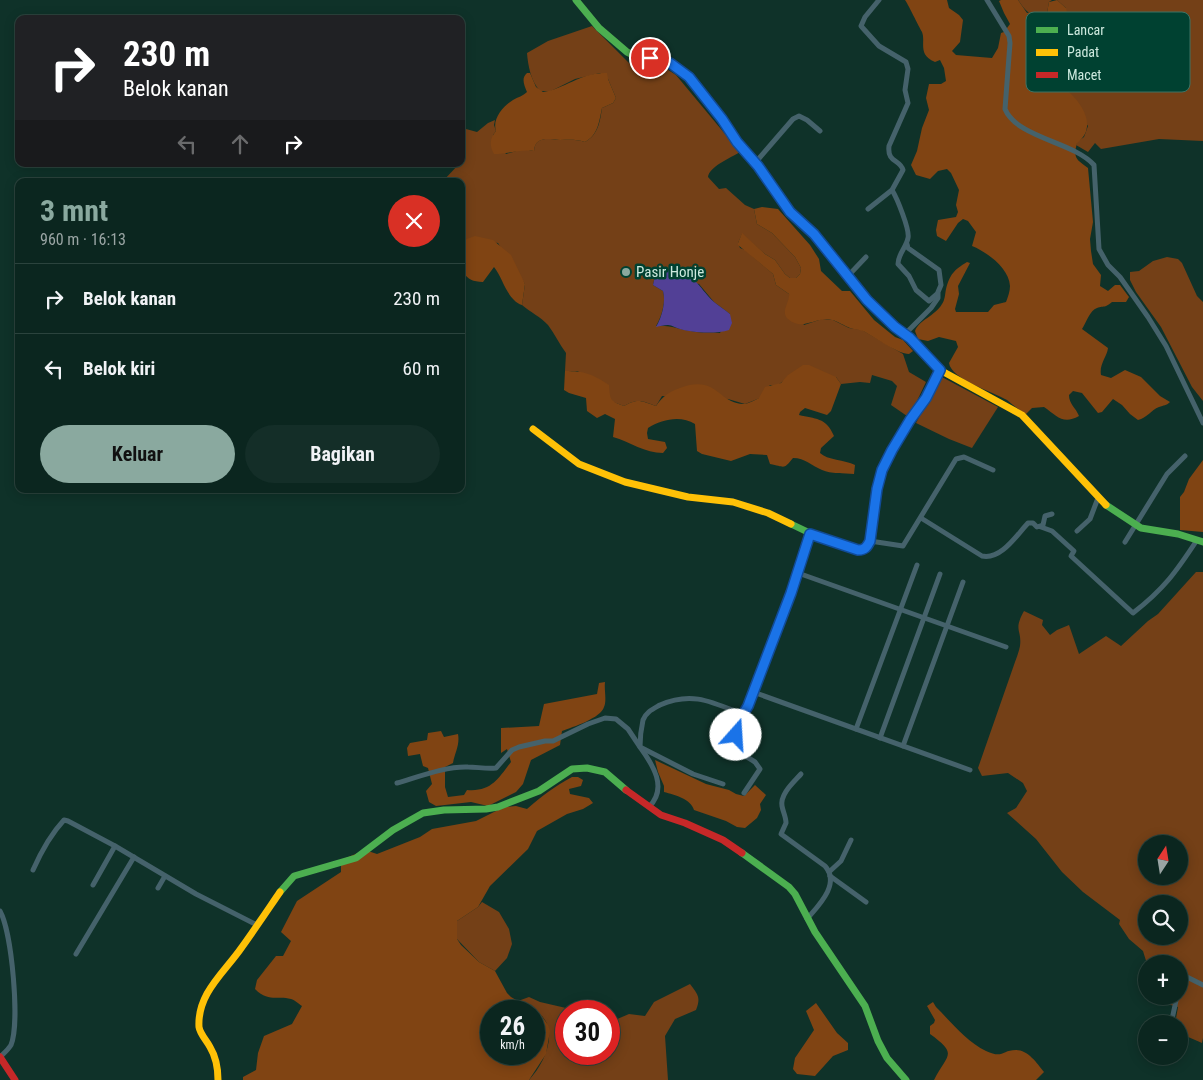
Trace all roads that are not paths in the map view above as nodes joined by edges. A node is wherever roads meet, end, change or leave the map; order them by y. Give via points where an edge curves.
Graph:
1 (576, 0) edge
2 (879, 0) edge
3 (988, 0) edge
4 (820, 131) dead end
5 (755, 163) junction
6 (892, 190) junction
7 (868, 209) dead end
8 (906, 244) junction
9 (866, 257) dead end
10 (847, 277) junction
11 (938, 294) junction
12 (905, 334) junction
13 (940, 370) junction
14 (1203, 423) edge
15 (533, 429) dead end
16 (1184, 456) dead end
17 (993, 470) dead end
18 (1098, 498) junction
19 (1052, 514) dead end
20 (921, 518) junction
21 (1136, 525) junction
22 (1040, 527) junction
23 (1077, 531) dead end
24 (810, 534) junction
25 (870, 541) junction
26 (1200, 541) edge
27 (1125, 542) dead end
28 (917, 565) dead end
29 (798, 573) junction
30 (940, 574) dead end
31 (963, 582) dead end
32 (900, 609) junction
33 (923, 618) junction
34 (947, 626) junction
35 (1006, 647) dead end
36 (752, 692) junction
37 (742, 714) junction
38 (856, 729) junction
39 (880, 738) junction
40 (903, 746) junction
41 (640, 747) junction
42 (970, 770) dead end
43 (801, 774) dead end
44 (397, 783) dead end
45 (723, 784) dead end
46 (744, 793) dead end
47 (649, 807) junction
48 (851, 840) dead end
49 (115, 846) junction
50 (134, 857) junction
51 (33, 870) dead end
52 (829, 874) junction
53 (166, 876) junction
54 (92, 885) dead end
55 (158, 888) dead end
56 (866, 902) dead end
57 (0, 911) edge
58 (806, 919) junction
59 (257, 925) junction
60 (76, 954) dead end
61 (1188, 978) edge
62 (1203, 985) edge
63 (0, 1057) edge
64 (15, 1080) edge
65 (218, 1080) edge
66 (906, 1080) edge

1 - 5 street via 599,28 627,52 670,63 689,77
2 - 6 street via 861,23 862,29 879,46 906,62 908,69 907,106 889,146 891,158 903,168
3 - 14 street via 1009,36 1005,109 1008,117 1035,135 1077,153 1094,166 1098,250 1166,346
4 - 5 street via 804,117 797,117
5 - 10 street via 790,212 814,234
6 - 7 street
6 - 8 street via 909,231
8 - 11 street via 940,272
8 - 11 street via 898,264 919,294 929,301
9 - 10 street
10 - 12 street
11 - 12 street via 931,308
12 - 13 street
13 - 18 street via 1022,415
13 - 25 street via 882,470
15 - 24 street via 579,464 625,482 688,497 733,502
16 - 21 street via 1173,467
17 - 20 street via 964,456 956,459
18 - 21 street
18 - 23 street via 1090,519
19 - 22 street via 1045,516
20 - 22 street via 982,556 996,555 1028,523
20 - 25 street via 903,546
21 - 26 street
21 - 27 street
22 - 26 street via 1052,532 1074,551 1071,556 1133,613 1164,587
24 - 25 street via 858,550 867,547
24 - 29 street
28 - 32 street
29 - 32 street
29 - 36 street
30 - 33 street
31 - 34 street
32 - 33 street
32 - 38 street
33 - 34 street
33 - 39 street
34 - 35 street
34 - 40 street
36 - 37 street
36 - 38 street
37 - 41 street via 717,704 682,698 649,710 643,720
37 - 46 street via 735,728 733,748 760,769
38 - 39 street
39 - 40 street
40 - 42 street
41 - 44 street via 622,723 604,718 553,741 532,743 512,750 496,768 444,770
41 - 45 street via 694,774
41 - 47 street via 658,780 656,801
43 - 52 street via 782,800 786,823 781,834 825,866
47 - 58 street via 723,840 780,880 795,894
47 - 59 street via 605,772 587,768 572,769 539,791 498,807 424,813 393,830 356,858 294,876
48 - 52 street via 841,861
49 - 50 street
49 - 51 street via 64,820 52,834
49 - 54 street
50 - 53 street
50 - 60 street
52 - 56 street
52 - 58 street via 828,892
53 - 55 street
53 - 59 street
57 - 63 street via 9,938 15,995 12,1042
58 - 66 street via 858,994 887,1058
59 - 65 street via 212,986 200,1011 199,1029 218,1066
61 - 62 street
63 - 64 street

